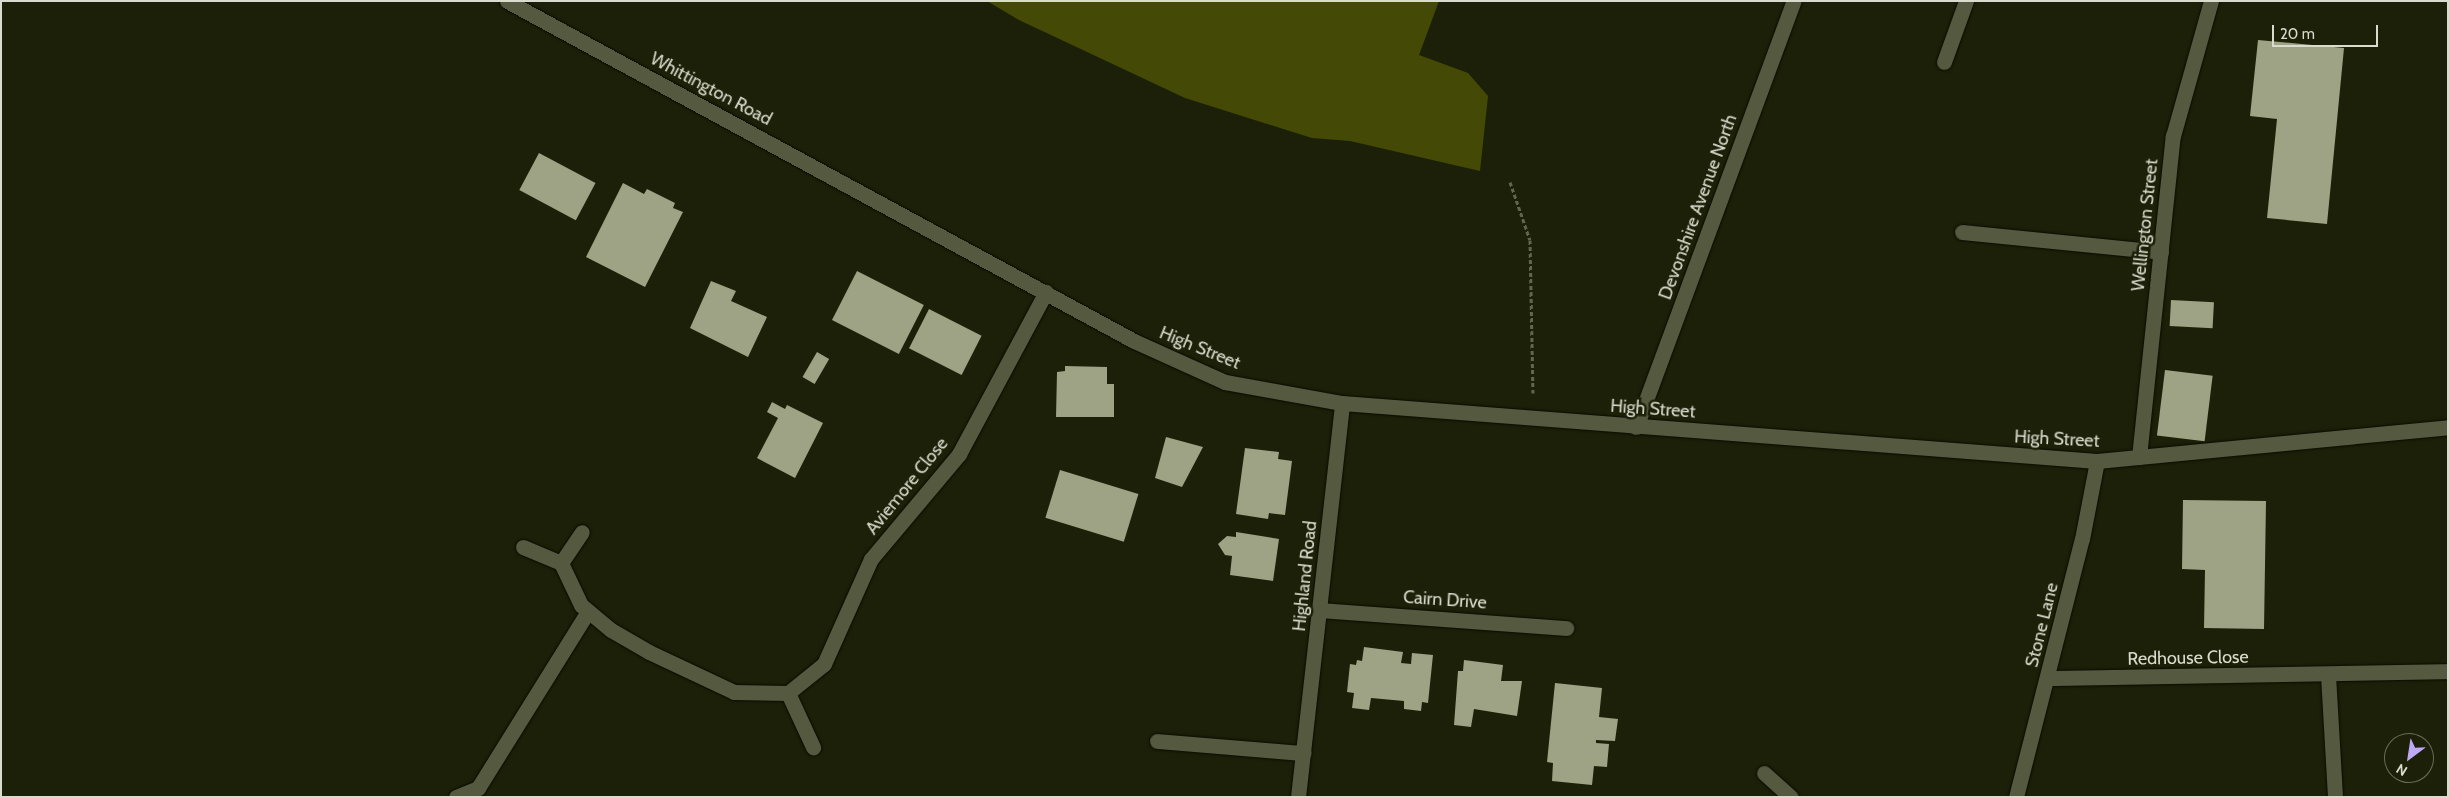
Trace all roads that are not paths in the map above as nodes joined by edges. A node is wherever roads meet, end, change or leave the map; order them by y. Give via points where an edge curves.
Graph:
1 (507, 1) edge
2 (1794, 1) edge
3 (1966, 1) edge
4 (2211, 1) edge
5 (1944, 62) dead end
6 (898, 210) joint
7 (1962, 232) dead end
8 (2160, 252) junction
9 (1046, 292) junction
10 (1342, 403) junction
11 (1636, 427) junction
12 (2448, 427) edge
13 (2139, 457) junction
14 (2097, 461) junction
15 (582, 532) dead end
16 (523, 548) dead end
17 (560, 563) junction
18 (1320, 610) junction
19 (588, 611) junction
20 (1566, 628) dead end
21 (2448, 672) edge
22 (2328, 675) junction
23 (2048, 678) junction
24 (788, 693) junction
25 (1157, 741) dead end
26 (813, 747) dead end
27 (1304, 752) junction
28 (1764, 773) dead end
29 (456, 797) edge
30 (1298, 797) edge
31 (1791, 797) edge
32 (2016, 797) edge
33 (2335, 797) edge

1 - 6 street, Whittington Road
2 - 11 street, Devonshire Avenue North
3 - 5 street
4 - 8 street, Wellington Street via 2173,136
6 - 9 street, High Street
7 - 8 street
8 - 13 street, Wellington Street
9 - 10 street, High Street via 1134,342 1225,382
9 - 24 street, Aviemore Close via 959,454 871,559 824,664
10 - 11 street, High Street
10 - 18 street, Highland Road
11 - 14 street, High Street
12 - 13 street, High Street
13 - 14 street, High Street
14 - 23 street, Stone Lane via 2082,539
15 - 17 street
16 - 17 street
17 - 19 street via 581,605
18 - 20 street, Cairn Drive
18 - 27 street, Highland Road
19 - 24 street via 611,630 649,652 734,692
19 - 29 street via 478,788
21 - 22 street, Redhouse Close
22 - 23 street, Redhouse Close
22 - 33 street
23 - 32 street, Stone Lane
24 - 26 street
25 - 27 street
27 - 30 street, Highland Road
28 - 31 street

